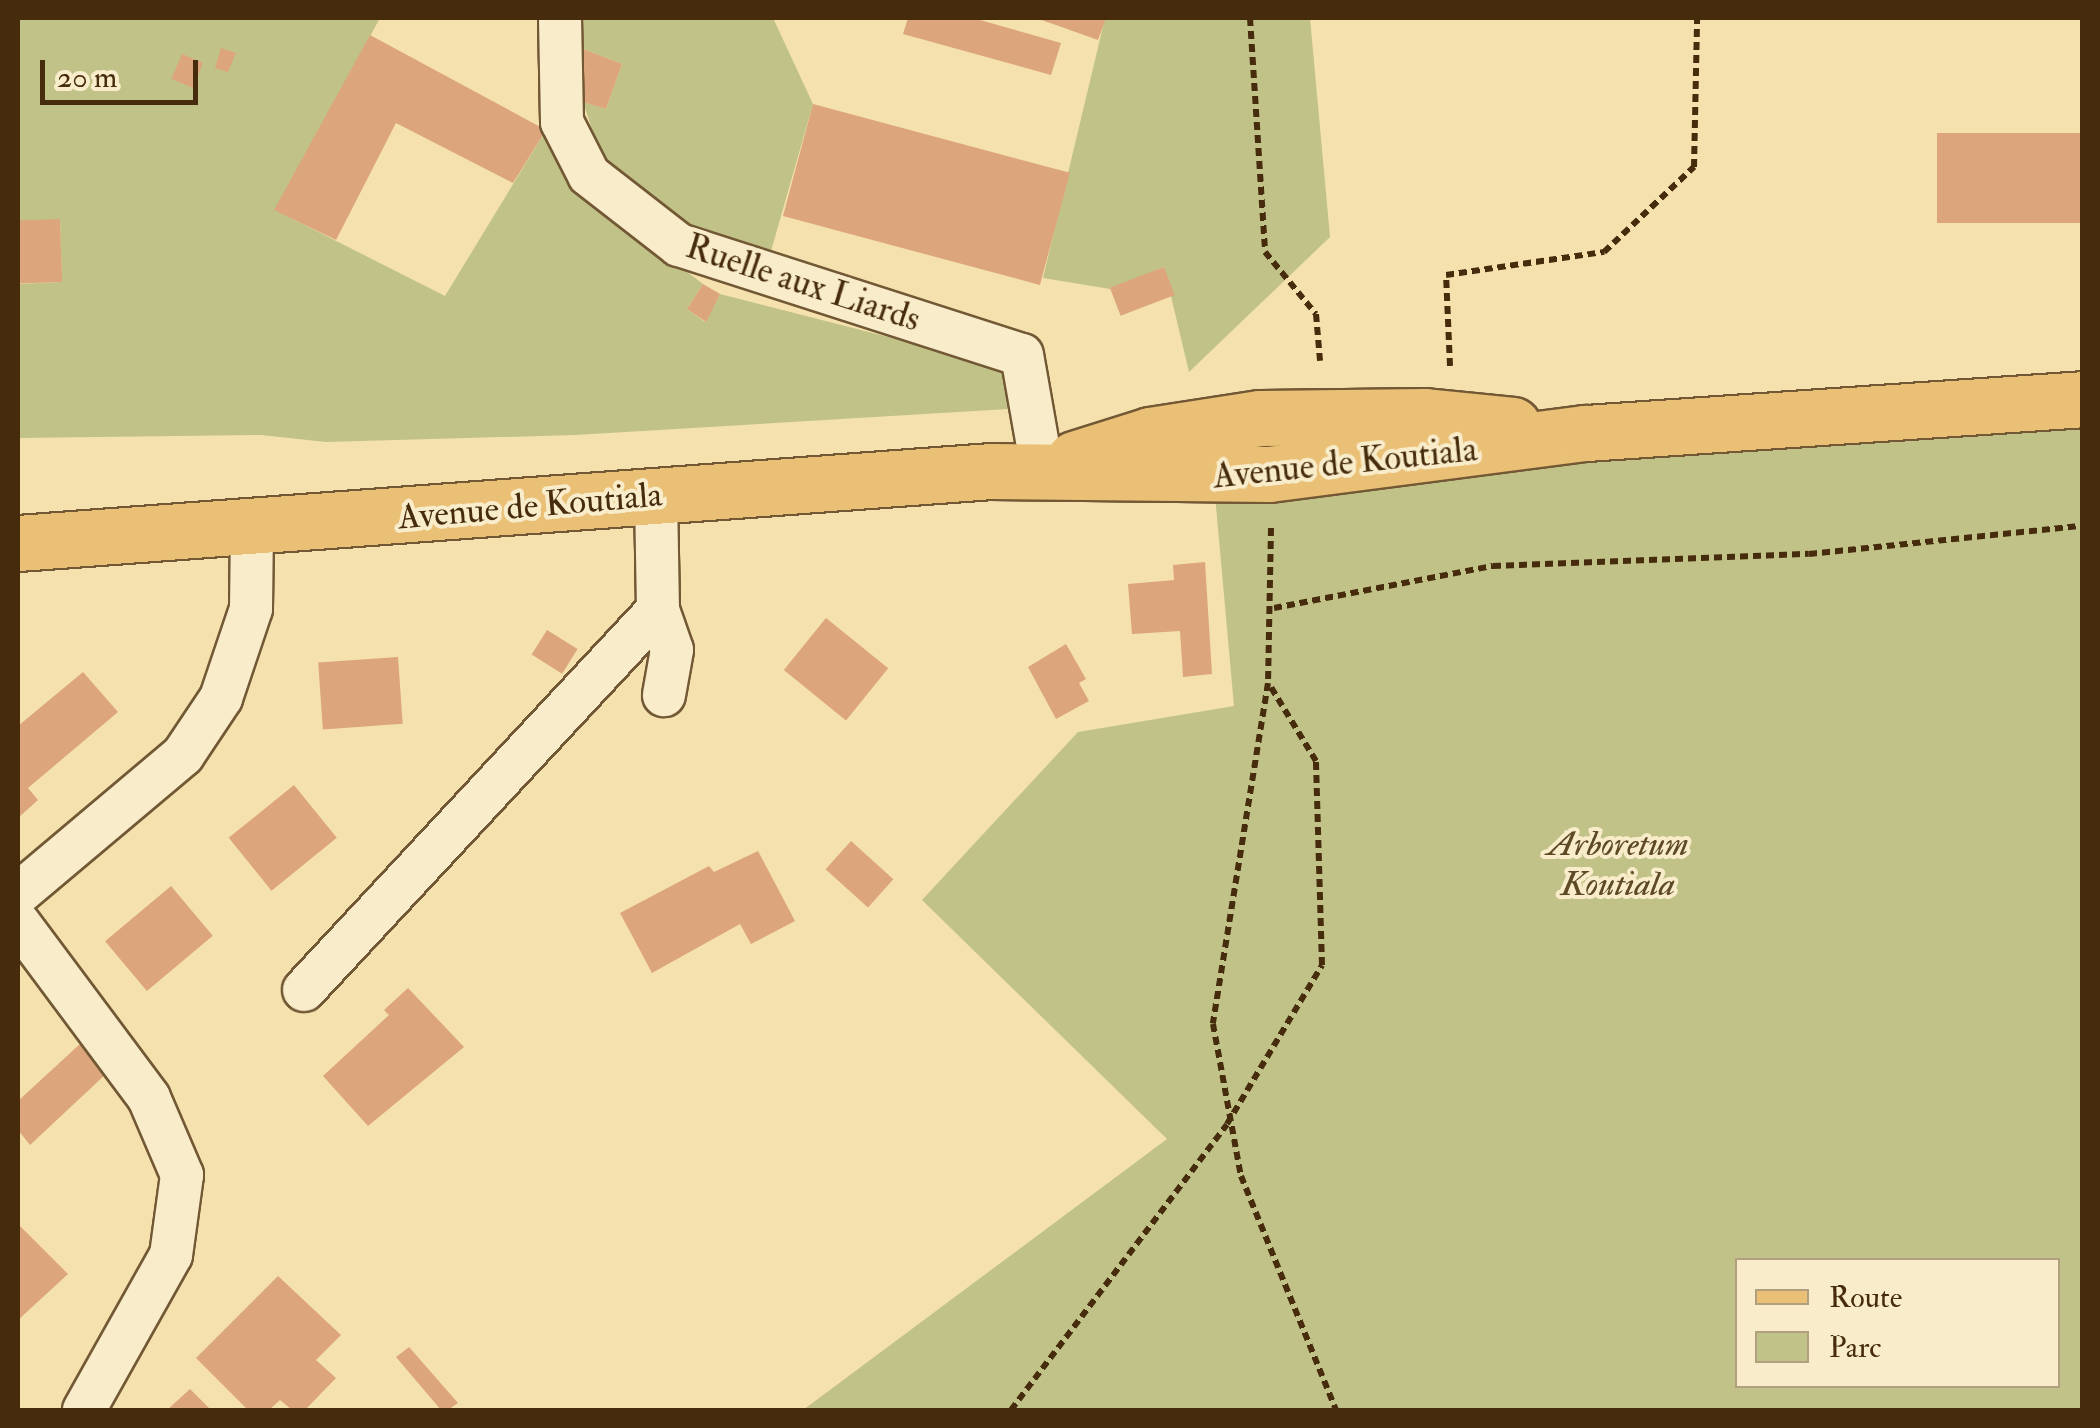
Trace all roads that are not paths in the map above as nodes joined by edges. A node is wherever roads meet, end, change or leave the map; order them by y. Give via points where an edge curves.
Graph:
1 (560, 18) edge
2 (2082, 399) edge
3 (1586, 433) junction
4 (1042, 468) junction
5 (656, 496) junction
6 (252, 528) junction
7 (18, 544) edge
8 (658, 610) junction
9 (664, 696) dead end
10 (18, 894) edge
11 (18, 922) edge
12 (304, 990) dead end
13 (84, 1410) edge

1 - 4 street, Ruelle aux Liards via 562,122 589,175 679,245 1022,355
2 - 3 main road, Avenue de Koutiala
3 - 4 main road, Avenue de Koutiala via 1268,474 1192,478
3 - 4 main road, Avenue de Koutiala via 1457,420 1260,418 1150,435
4 - 5 main road, Avenue de Koutiala
5 - 6 main road, Avenue de Koutiala
5 - 8 street
6 - 7 main road, Avenue de Koutiala
6 - 10 street via 251,609 221,698 183,755
8 - 9 street via 672,650
8 - 12 street
11 - 13 street via 149,1098 182,1175 172,1255

